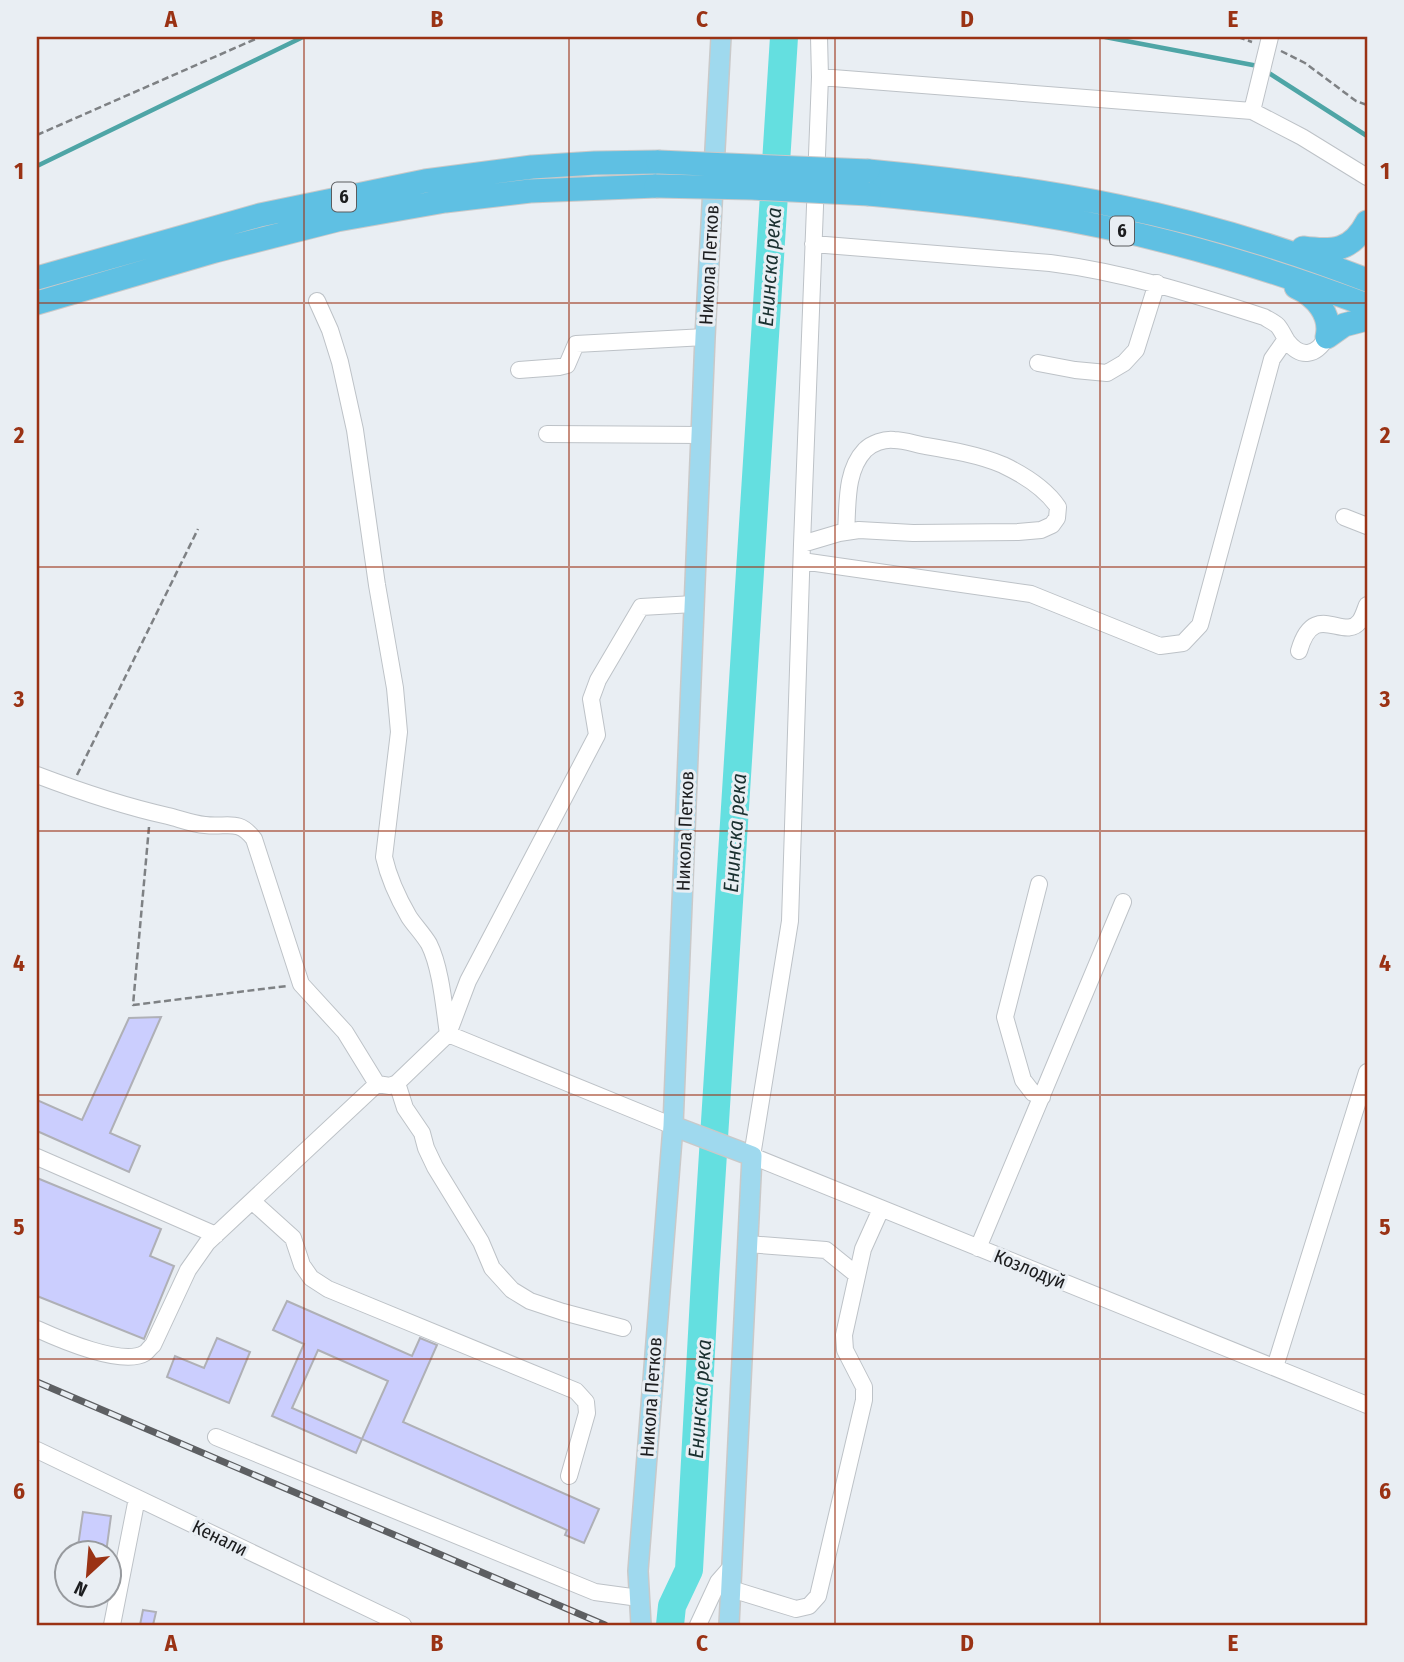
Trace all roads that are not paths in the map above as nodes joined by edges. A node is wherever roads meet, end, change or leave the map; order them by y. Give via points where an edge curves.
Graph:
1 (721, 37) edge
2 (819, 37) edge
3 (1267, 48) edge
4 (820, 77) junction
5 (1252, 111) junction
6 (1367, 177) edge
7 (1367, 222) edge
8 (1243, 239) junction
9 (813, 244) junction
10 (1239, 261) junction
11 (37, 278) edge
12 (1367, 280) edge
13 (1157, 283) junction
14 (317, 301) dead end
15 (37, 303) edge
16 (1367, 305) edge
17 (1367, 319) edge
18 (705, 337) junction
19 (1327, 337) junction
20 (1286, 340) junction
21 (1038, 363) dead end
22 (519, 370) dead end
23 (547, 434) dead end
24 (701, 435) junction
25 (1344, 517) dead end
26 (1367, 527) edge
27 (846, 532) junction
28 (802, 544) junction
29 (802, 561) junction
30 (694, 604) junction
31 (1367, 605) edge
32 (1299, 651) dead end
33 (37, 775) edge
34 (1040, 884) dead end
35 (1123, 902) dead end
36 (448, 1034) junction
37 (1367, 1072) edge
38 (397, 1083) junction
39 (377, 1084) junction
40 (1042, 1097) junction
41 (673, 1126) junction
42 (743, 1153) junction
43 (37, 1157) edge
44 (252, 1201) junction
45 (881, 1209) junction
46 (216, 1234) junction
47 (747, 1244) junction
48 (978, 1248) junction
49 (857, 1275) junction
50 (623, 1328) dead end
51 (37, 1329) edge
52 (1275, 1367) junction
53 (1367, 1405) edge
54 (216, 1437) dead end
55 (37, 1450) edge
56 (569, 1476) dead end
57 (137, 1498) junction
58 (732, 1566) junction
59 (731, 1589) junction
60 (639, 1598) junction
61 (112, 1625) edge
62 (403, 1625) edge
63 (641, 1625) edge
64 (698, 1625) edge
65 (729, 1625) edge

1 - 18 main road, Никола Петков
2 - 4 street
3 - 5 street
4 - 5 street
4 - 9 street
5 - 6 street
7 - 8 highway via 1354,241 1330,250
8 - 11 highway, 6, bridge via 1075,198 869,170 595,163 414,183 260,215
8 - 12 highway, 6
9 - 13 street via 1050,263
9 - 28 street
10 - 15 highway, 6, bridge via 1030,213 869,194 656,186 570,188 445,201 337,220
10 - 16 highway, 6
10 - 19 highway via 1305,291 1324,313
13 - 20 street via 1264,317
13 - 21 street via 1136,350 1124,363 1107,373
14 - 36 street via 340,362 355,430 395,688 399,732 384,857 410,919 429,944
17 - 19 highway via 1344,325
18 - 22 street via 576,344 568,365
18 - 24 main road, Никола Петков
19 - 20 street via 1318,349 1304,354
20 - 29 street via 1272,359 1199,625 1183,642 1160,646 1031,594
23 - 24 street
24 - 30 main road, Никола Петков
25 - 26 street
27 - 27 street via 1041,530 1052,525 1058,507 1041,488 1002,465 893,439 875,442 853,468
27 - 28 street
28 - 29 street
29 - 42 street via 790,921
30 - 36 street via 641,607 598,680 591,699 597,734 468,981
30 - 41 main road, Никола Петков
31 - 32 street via 1360,623 1351,627 1311,627
33 - 39 street via 151,812 247,830 254,839 301,984 345,1032
34 - 40 street via 1005,1017 1023,1080 1032,1093
35 - 40 street
36 - 38 street
36 - 41 street
37 - 52 street
38 - 39 street
38 - 50 street via 435,1167 492,1268 512,1290 530,1301
39 - 44 street
40 - 48 street
41 - 42 main road, Козлодуй
41 - 60 main road, Никола Петков
42 - 45 street, Козлодуй
42 - 47 main road
43 - 46 street
44 - 46 street
44 - 56 street via 293,1238 302,1265 328,1289 576,1391 586,1402 587,1413
45 - 48 street, Козлодуй
45 - 49 street
46 - 51 street via 188,1270 153,1345 144,1354 110,1355
47 - 49 street via 827,1250
47 - 58 main road
48 - 52 street, Козлодуй
49 - 59 street via 844,1335 845,1350 864,1387 864,1400 818,1596 809,1606 796,1609
52 - 53 street, Козлодуй
54 - 60 street via 595,1592
55 - 57 street, Кенали
57 - 61 street
57 - 62 street, Кенали
58 - 59 main road
58 - 64 street via 718,1583
59 - 65 main road
60 - 63 main road, Никола Петков

